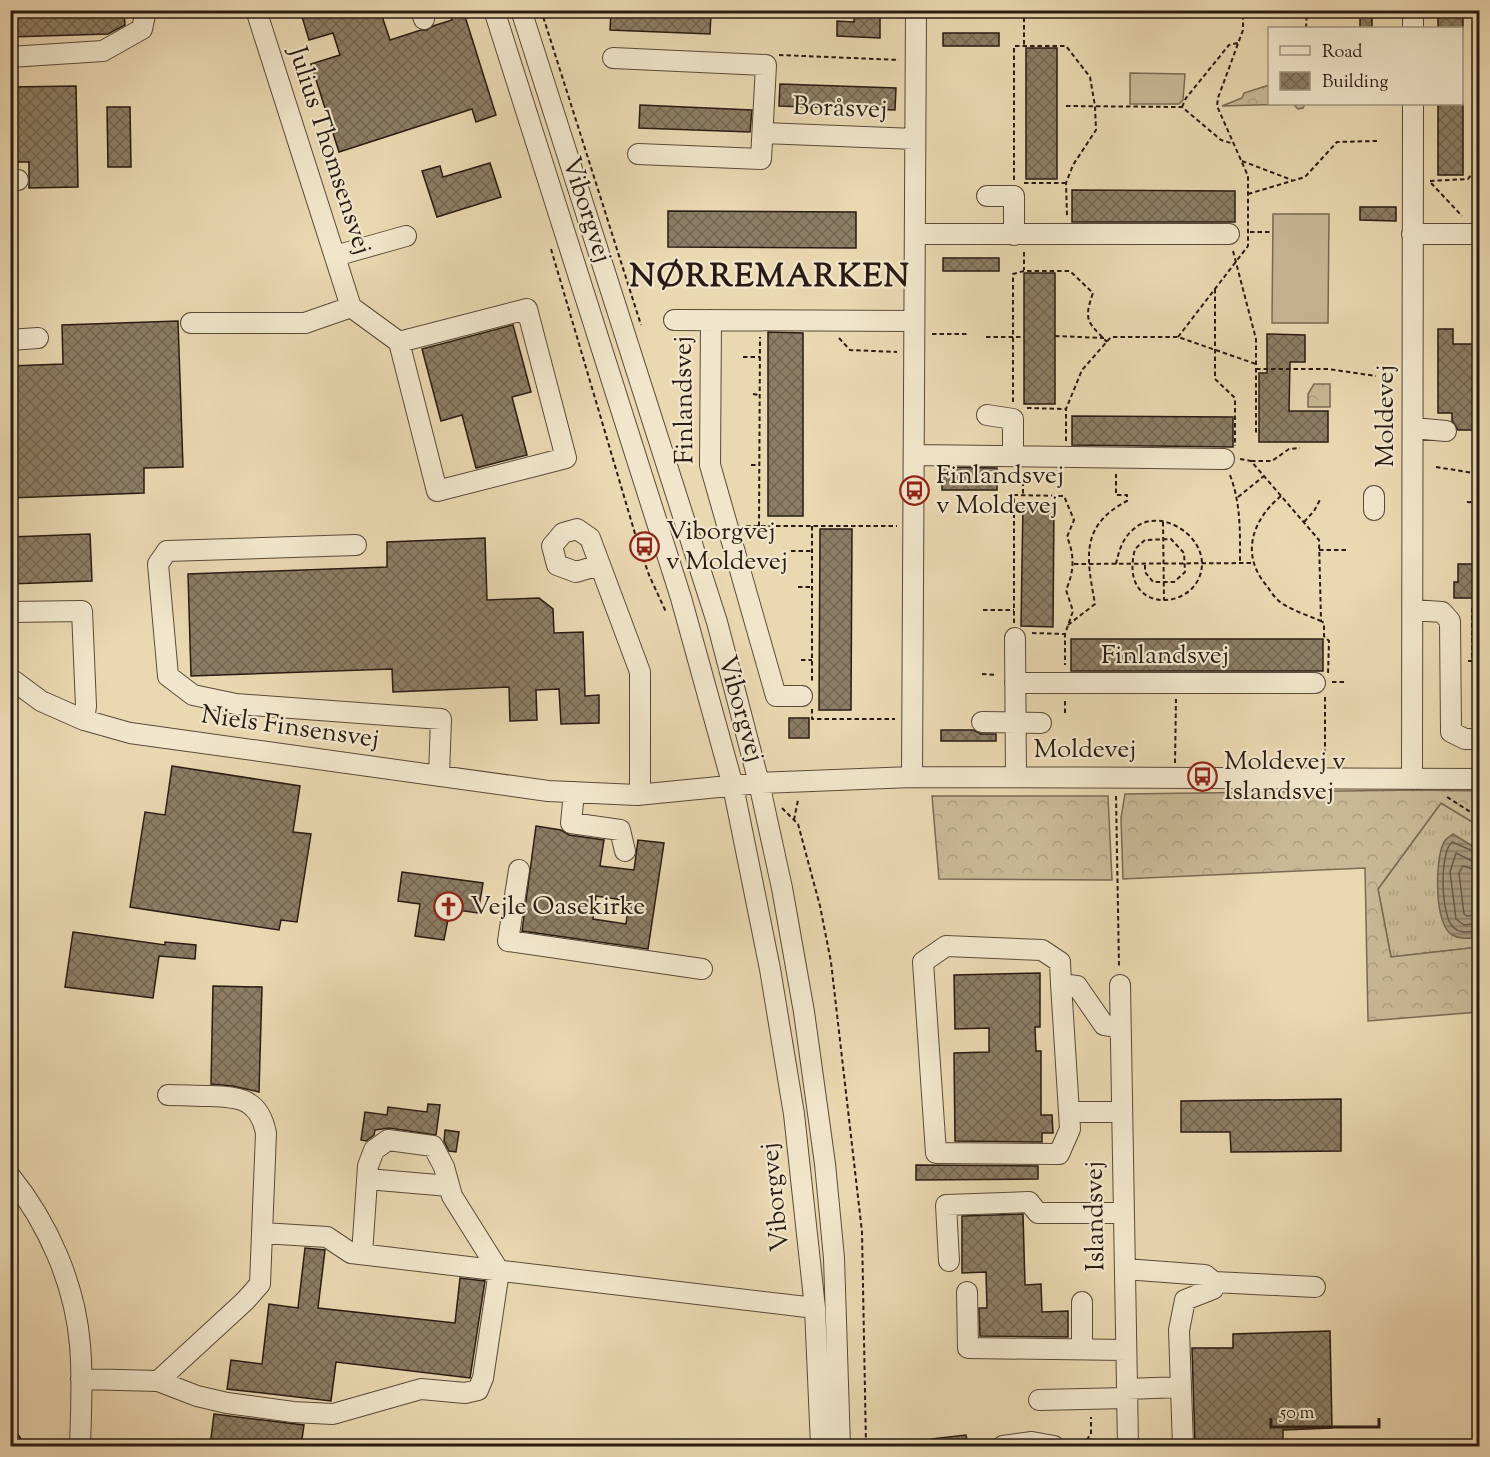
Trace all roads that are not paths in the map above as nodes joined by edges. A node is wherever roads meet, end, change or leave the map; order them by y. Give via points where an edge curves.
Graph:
1 (146, 10) edge
2 (256, 10) edge
3 (494, 10) edge
4 (521, 10) edge
5 (916, 10) edge
6 (1413, 10) edge
7 (1413, 27) edge
8 (10, 57) edge
9 (613, 58) dead end
10 (1413, 105) edge
11 (763, 133) junction
12 (915, 139) junction
13 (638, 154) dead end
14 (987, 196) dead end
15 (1474, 228) edge
16 (915, 234) junction
17 (1228, 234) road end
18 (1412, 234) junction
19 (1014, 235) junction
20 (406, 236) dead end
21 (335, 256) junction
22 (351, 307) junction
23 (674, 320) dead end
24 (711, 320) junction
25 (192, 323) dead end
26 (914, 336) junction
27 (38, 338) dead end
28 (10, 340) edge
29 (399, 342) junction
30 (987, 415) dead end
31 (1413, 422) junction
32 (1446, 431) dead end
33 (915, 455) junction
34 (1013, 456) junction
35 (1230, 459) road end
36 (357, 545) dead end
37 (600, 565) dead end
38 (1413, 610) junction
39 (10, 612) edge
40 (1014, 635) road end
41 (10, 678) edge
42 (1015, 683) junction
43 (1324, 686) road end
44 (809, 696) road end
45 (84, 720) junction
46 (982, 722) dead end
47 (1016, 722) junction
48 (1041, 723) dead end
49 (1479, 739) edge
50 (439, 776) junction
51 (912, 777) junction
52 (1016, 777) junction
53 (1412, 777) junction
54 (1479, 778) edge
55 (759, 783) junction
56 (733, 786) junction
57 (574, 792) junction
58 (640, 795) junction
59 (625, 851) dead end
60 (519, 870) dead end
61 (702, 969) dead end
62 (1061, 984) junction
63 (1120, 985) road end
64 (1120, 1028) junction
65 (168, 1095) dead end
66 (1069, 1112) junction
67 (1121, 1112) junction
68 (10, 1176) edge
69 (367, 1179) junction
70 (449, 1186) junction
71 (1124, 1213) junction
72 (263, 1233) junction
73 (362, 1254) junction
74 (949, 1261) dead end
75 (1125, 1269) junction
76 (499, 1271) junction
77 (1215, 1282) junction
78 (1315, 1287) dead end
79 (967, 1292) dead end
80 (1082, 1302) dead end
81 (815, 1308) junction
82 (1082, 1349) junction
83 (1126, 1350) junction
84 (81, 1379) junction
85 (158, 1381) junction
86 (1181, 1387) junction
87 (1127, 1393) junction
88 (1039, 1400) dead end
89 (80, 1446) edge
90 (821, 1446) edge
91 (840, 1446) edge
92 (1003, 1446) edge
93 (1054, 1446) edge
94 (1128, 1446) edge
95 (1183, 1446) edge

1 - 8 street via 142,29 103,51
2 - 21 street, Julius Thomsensvej
3 - 56 street, Viborgvej via 681,598
4 - 55 street, Viborgvej via 717,622
5 - 12 street
6 - 7 street
9 - 11 street, Boråsvej via 766,65
10 - 18 street, Moldevej
11 - 12 street, Boråsvej
11 - 13 street, Boråsvej via 761,159
12 - 16 street
14 - 19 street via 1014,196
15 - 18 street
16 - 19 street
16 - 26 street
17 - 19 street
18 - 31 street, Moldevej
20 - 21 street
21 - 22 street, Julius Thomsensvej
22 - 25 street via 305,323
22 - 29 street
23 - 24 street, Finlandsvej
24 - 26 street, Finlandsvej via 824,321
24 - 44 street, Finlandsvej via 710,465 776,696
26 - 33 street
27 - 28 street
29 - 29 street via 437,491 566,458 527,309
30 - 34 street via 1013,419
31 - 32 street
31 - 38 street, Moldevej
33 - 34 street
33 - 51 street
34 - 35 street
36 - 50 street via 167,551 158,564 168,676 193,695 236,704 441,720
37 - 58 street via 640,672
38 - 49 street via 1442,612 1450,621 1451,732 1465,739
38 - 53 street, Moldevej
39 - 45 street via 82,611
40 - 42 street
41 - 45 street, Niels Finsensvej via 41,701
42 - 43 street, Finlandsvej
42 - 47 street
45 - 50 street, Niels Finsensvej via 130,733
46 - 47 street
47 - 48 street
47 - 52 street
50 - 57 street, Niels Finsensvej
51 - 52 street, Moldevej
51 - 55 street, Moldevej
52 - 53 street, Moldevej
53 - 54 street, Moldevej
55 - 56 street, Niels Finsensvej
55 - 91 street, Viborgvej via 802,1001 825,1164 834,1258
56 - 58 street, Niels Finsensvej
56 - 81 street, Viborgvej via 794,1114
57 - 58 street, Niels Finsensvej
57 - 59 street via 571,824 620,830
60 - 61 street via 508,941
62 - 64 street via 1077,986 1104,1025
62 - 66 street
62 - 66 street via 1060,962 1042,950 946,946 923,962 936,1153 1059,1154 1070,1129
63 - 64 street, Islandsvej
64 - 67 street, Islandsvej
65 - 72 street via 231,1097 251,1104 259,1112 266,1133
66 - 67 street
67 - 71 street, Islandsvej
68 - 84 street via 30,1200 55,1248 80,1343
69 - 70 street
69 - 70 street via 374,1150 388,1140 433,1146
69 - 73 street
70 - 76 street
71 - 74 street via 1038,1213 1029,1202 946,1205
71 - 75 street, Islandsvej
72 - 73 street via 327,1237 351,1253
72 - 85 street via 260,1284
73 - 76 street
75 - 77 street via 1204,1275
75 - 83 street, Islandsvej
76 - 81 street
76 - 85 street via 478,1390 465,1394 421,1389 333,1414 227,1403
77 - 78 street
77 - 86 street via 1213,1289 1185,1300 1179,1330
79 - 82 street via 968,1348
80 - 82 street
81 - 90 street, Viborgvej
82 - 83 street
83 - 87 street, Islandsvej
84 - 85 street
84 - 89 street
86 - 87 street
86 - 95 street
87 - 88 street via 1091,1399
87 - 94 street, Islandsvej
92 - 93 street via 1032,1442

